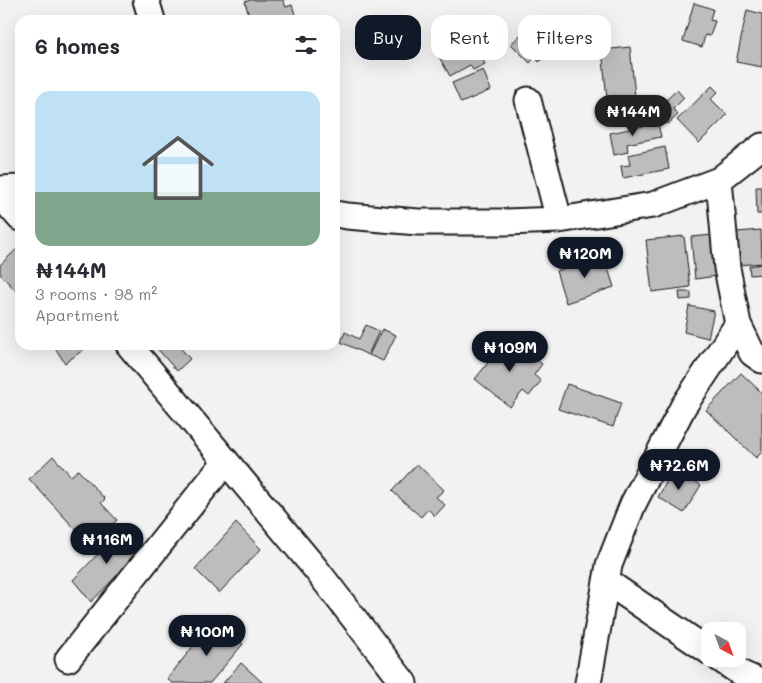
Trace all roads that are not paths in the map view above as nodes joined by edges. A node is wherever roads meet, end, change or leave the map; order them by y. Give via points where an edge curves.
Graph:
1 (146, 0) edge
2 (150, 15) edge
3 (528, 100) dead end
4 (762, 146) edge
5 (719, 180) junction
6 (0, 188) edge
7 (15, 188) edge
8 (0, 195) edge
9 (15, 212) edge
10 (340, 215) edge
11 (559, 220) junction
12 (738, 324) junction
13 (133, 350) edge
14 (762, 360) edge
15 (226, 461) junction
16 (606, 581) junction
17 (701, 646) edge
18 (68, 659) dead end
19 (733, 668) edge
20 (404, 683) edge
21 (588, 683) edge
22 (762, 683) edge

1 - 2 street
3 - 11 street
4 - 5 street
5 - 11 street via 653,205
5 - 12 street via 727,268
6 - 7 street
8 - 9 street
10 - 11 street via 418,222
12 - 14 street via 752,353
12 - 16 street via 683,407 632,504
13 - 15 street
15 - 18 street
15 - 20 street via 315,568
16 - 17 street
16 - 21 street
19 - 22 street

